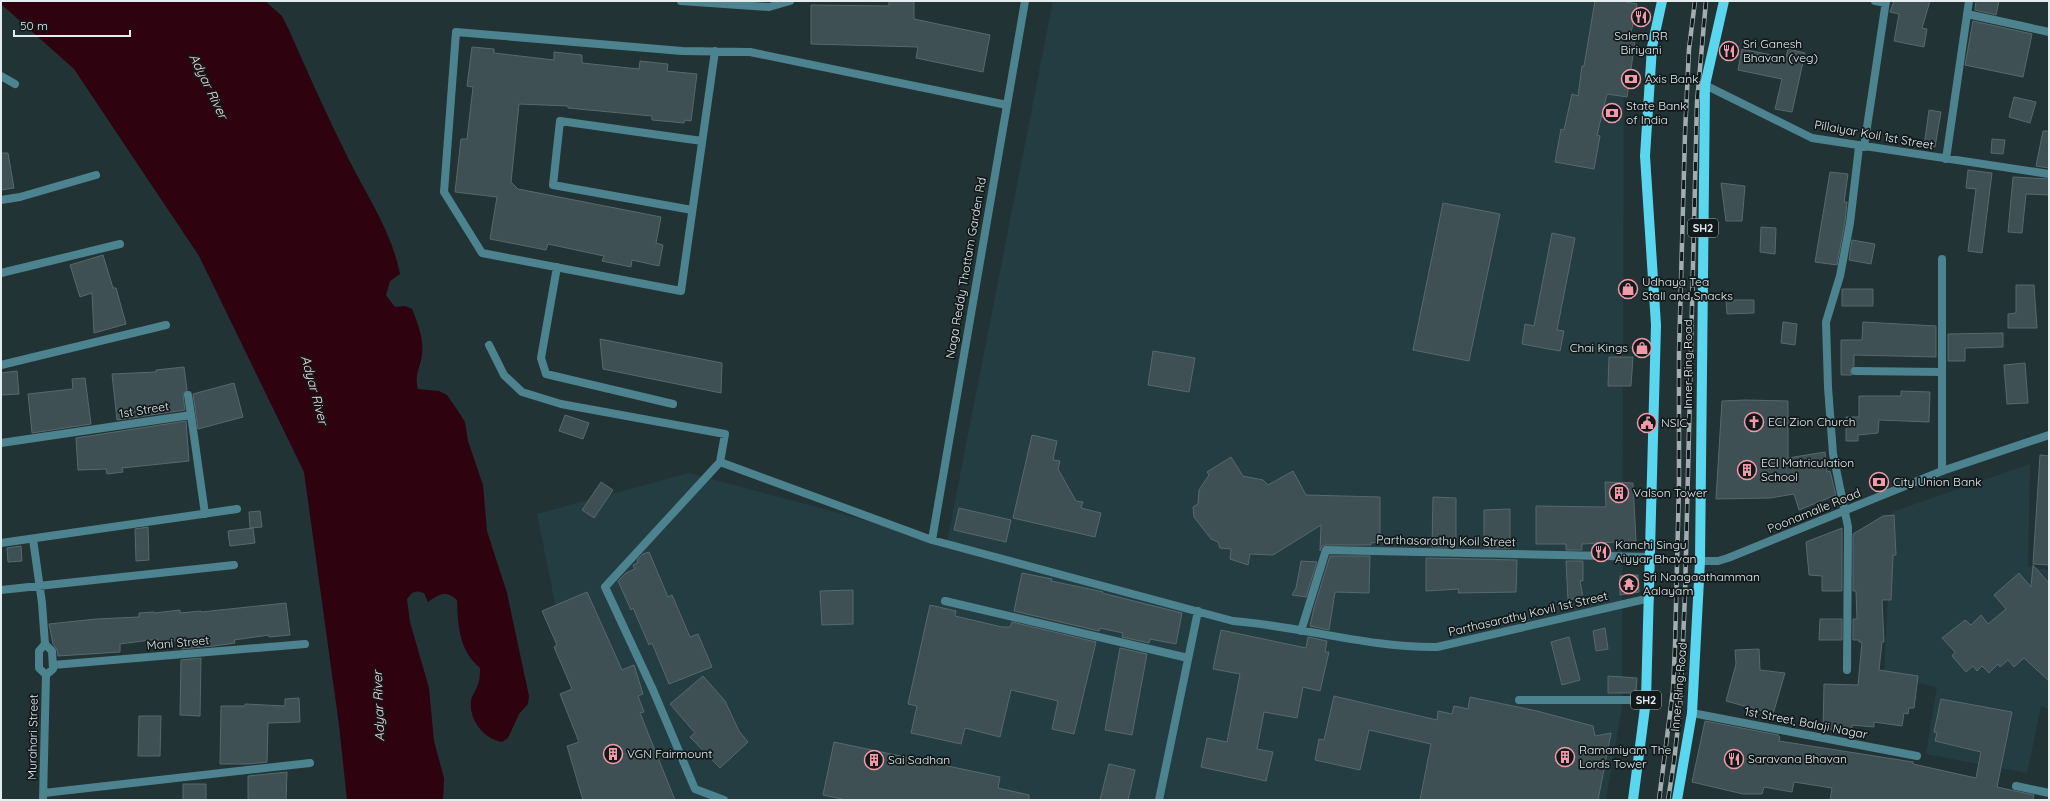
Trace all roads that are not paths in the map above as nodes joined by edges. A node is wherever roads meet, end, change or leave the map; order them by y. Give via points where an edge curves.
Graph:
1 (681, 1) edge
2 (790, 1) edge
3 (1025, 1) edge
4 (1662, 1) edge
5 (1724, 1) edge
6 (1875, 1) edge
7 (1969, 1) edge
8 (1886, 2) edge
9 (1967, 14) junction
10 (2049, 32) edge
11 (715, 51) junction
12 (1, 76) edge
13 (15, 84) dead end
14 (1705, 85) junction
15 (1007, 105) junction
16 (702, 141) junction
17 (1862, 147) junction
18 (1946, 159) junction
19 (2049, 174) edge
20 (96, 175) dead end
21 (1, 200) edge
22 (692, 210) junction
23 (120, 244) dead end
24 (1942, 259) dead end
25 (557, 267) junction
26 (1, 273) edge
27 (166, 325) dead end
28 (488, 344) dead end
29 (1, 365) edge
30 (1855, 371) dead end
31 (1942, 372) junction
32 (188, 395) dead end
33 (673, 404) dead end
34 (192, 415) junction
35 (2049, 435) edge
36 (1, 443) edge
37 (720, 462) junction
38 (1942, 471) junction
39 (237, 509) dead end
40 (1846, 511) junction
41 (205, 514) junction
42 (33, 539) junction
43 (932, 540) junction
44 (1, 542) edge
45 (1651, 556) junction
46 (1700, 561) junction
47 (234, 565) dead end
48 (40, 587) junction
49 (1, 590) edge
50 (1650, 598) junction
51 (946, 601) dead end
52 (1198, 611) junction
53 (1301, 631) junction
54 (45, 644) junction
55 (305, 644) dead end
56 (1188, 658) junction
57 (53, 665) junction
58 (1846, 670) dead end
59 (46, 675) junction
60 (1518, 700) dead end
61 (1646, 700) junction
62 (1692, 713) junction
63 (1917, 756) dead end
64 (310, 763) dead end
65 (2016, 786) dead end
66 (2049, 793) edge
67 (44, 797) edge
68 (724, 800) edge
69 (1159, 800) edge
70 (1633, 800) edge
71 (1677, 800) edge

1 - 2 street via 768,7
3 - 15 street, Naga Reddy Thottam Garden Rd
4 - 45 main road, SH2 via 1652,47 1645,156 1656,325
5 - 14 main road, Inner Ring Road / SH2
6 - 8 street
7 - 9 street
8 - 17 street
9 - 10 street
9 - 18 street
11 - 15 street via 750,52
11 - 16 street
11 - 25 street via 456,32 444,192 482,253
12 - 13 street
14 - 17 street, Pillaiyar Koil 1st Street via 1812,138
14 - 46 main road, Inner Ring Road / SH2
15 - 43 street, Naga Reddy Thottam Garden Rd
16 - 22 street
16 - 22 street via 560,121 553,185
17 - 18 street, Pillaiyar Koil 1st Street
17 - 40 street via 1840,276 1826,322 1833,454
18 - 19 street, Pillaiyar Koil 1st Street
20 - 21 street
22 - 25 street via 681,291
23 - 26 street
24 - 31 street
25 - 33 street via 541,358 546,374
27 - 29 street
28 - 37 street via 504,375 522,392 568,406 724,434
30 - 31 street
31 - 38 street
32 - 34 street
34 - 36 street, 1st Street
34 - 41 street
35 - 38 street, Poonamalle Road
37 - 43 street, Parthasarathy Kovil 1st Street
37 - 68 street via 605,587 695,789
38 - 40 street, Poonamalle Road
39 - 41 street
40 - 46 street, Poonamalle Road via 1728,558
40 - 58 street
41 - 42 street
42 - 44 street
42 - 48 street
43 - 52 street, Parthasarathy Kovil 1st Street
45 - 50 main road, SH2
45 - 53 street, Parthasarathy Koil Street via 1326,550
46 - 62 main road, Inner Ring Road / SH2
47 - 48 street
48 - 49 street
48 - 54 street
50 - 53 street, Parthasarathy Kovil 1st Street via 1437,647 1411,648
50 - 61 main road, SH2
51 - 56 street
52 - 53 street, Parthasarathy Kovil 1st Street via 1233,621 1266,623
52 - 56 street
54 - 57 street via 52,651
54 - 59 street via 39,651 39,668
55 - 57 street, Mani Street
56 - 69 street
57 - 59 street via 54,668
59 - 67 street, Murahari Street
60 - 61 street
61 - 70 main road, SH2
62 - 63 street, 1st Street, Balaji Nagar
62 - 71 main road, Inner Ring Road / SH2
64 - 67 street
65 - 66 street

